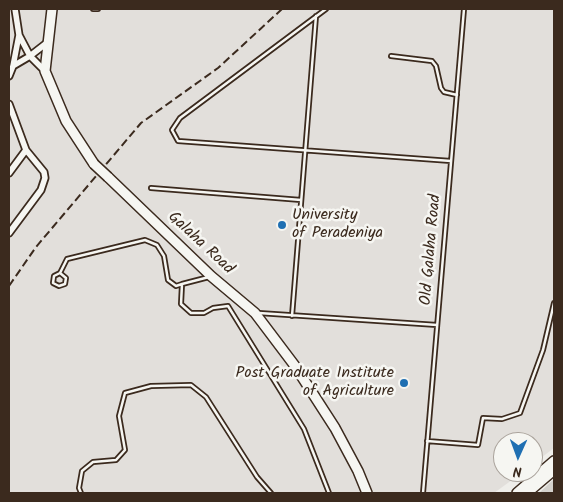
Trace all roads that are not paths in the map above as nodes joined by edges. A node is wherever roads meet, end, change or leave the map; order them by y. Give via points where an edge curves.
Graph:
1 (15, 9) edge
2 (52, 9) edge
3 (93, 9) edge
4 (98, 9) edge
5 (326, 9) edge
6 (464, 9) edge
7 (316, 16) junction
8 (19, 35) junction
9 (48, 42) junction
10 (30, 56) junction
11 (391, 56) dead end
12 (13, 66) junction
13 (45, 71) junction
14 (9, 76) edge
15 (457, 96) junction
16 (9, 104) edge
17 (26, 150) junction
18 (305, 150) junction
19 (451, 161) junction
20 (9, 173) edge
21 (151, 188) dead end
22 (301, 200) junction
23 (9, 233) edge
24 (60, 273) junction
25 (211, 276) junction
26 (182, 284) junction
27 (554, 302) edge
28 (255, 313) junction
29 (292, 316) junction
30 (437, 325) junction
31 (428, 441) junction
32 (554, 461) edge
33 (554, 470) edge
34 (81, 493) edge
35 (271, 493) edge
36 (329, 493) edge
37 (366, 493) edge
38 (423, 493) edge
39 (517, 493) edge
40 (527, 493) edge

1 - 8 street
2 - 9 main road, Galaha Road
3 - 4 lane
5 - 7 lane
6 - 15 lane, Old Galaha Road
7 - 18 lane
7 - 18 lane via 180,118 172,130 178,141
8 - 10 street
8 - 12 street
9 - 10 street
9 - 13 main road, Galaha Road
10 - 12 street
10 - 13 street
11 - 15 lane via 432,61 441,88
12 - 14 street
13 - 25 main road, Galaha Road, bridge via 66,121 94,164
15 - 19 lane, Old Galaha Road
16 - 17 street
17 - 20 street
17 - 23 street via 44,172 45,178 41,190
18 - 19 lane
18 - 22 lane
19 - 30 lane, Old Galaha Road
21 - 22 lane
22 - 29 lane
24 - 24 lane via 54,276 53,283 59,286 65,284 66,278
24 - 26 lane via 67,259 145,240 157,244 164,256 168,280 176,286
25 - 26 lane
25 - 28 main road, Galaha Road
26 - 36 lane via 181,304 191,312 204,313 228,306 304,429
27 - 31 lane via 543,350 520,413 502,419 483,418 478,445
28 - 29 lane
28 - 37 main road, Galaha Road via 295,366 335,428
29 - 30 lane
30 - 31 lane, Old Galaha Road
31 - 38 lane, Old Galaha Road
32 - 39 main road
33 - 40 main road
34 - 35 lane via 82,470 94,462 116,460 125,450 119,416 125,393 151,386 191,386 206,397

